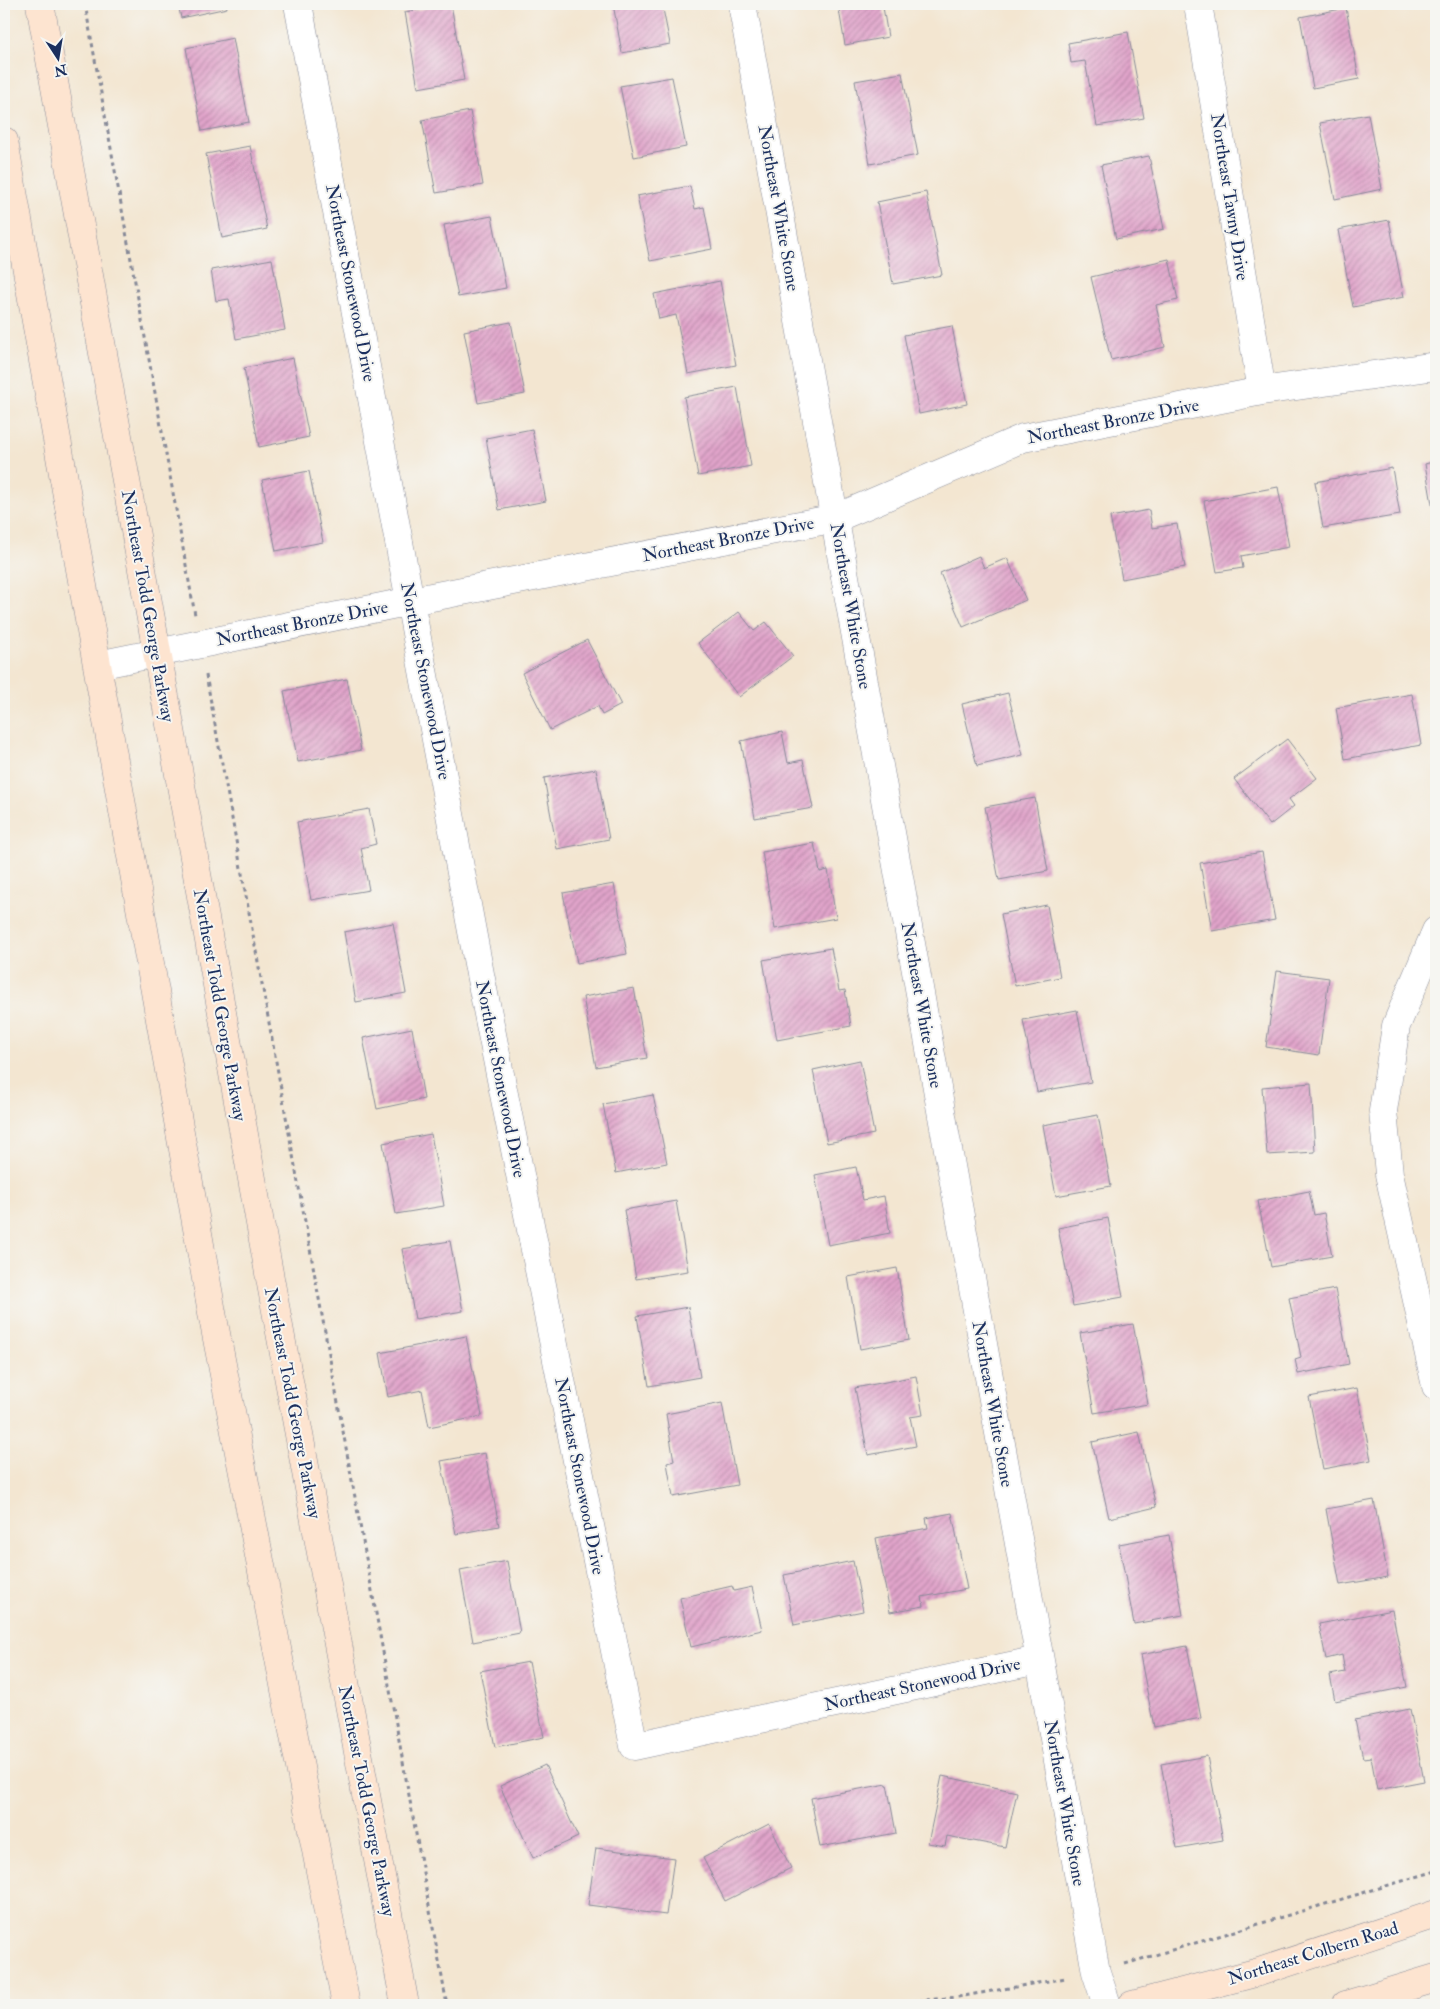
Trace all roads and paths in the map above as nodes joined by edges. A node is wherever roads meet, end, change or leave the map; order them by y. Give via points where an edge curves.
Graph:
1 (40, 4) edge
2 (85, 4) edge
3 (298, 4) edge
4 (742, 4) edge
5 (1198, 4) edge
6 (4, 141) edge
7 (1436, 366) edge
8 (1262, 391) junction
9 (836, 518) junction
10 (411, 601) junction
11 (201, 644) junction
12 (156, 653) junction
13 (98, 665) junction
14 (1436, 931) edge
15 (1429, 1312) edge
16 (1436, 1386) edge
17 (1038, 1660) junction
18 (1436, 1871) edge
19 (1436, 1914) edge
20 (1096, 1972) junction
21 (1436, 1978) edge
22 (346, 2005) edge
23 (405, 2005) edge
24 (447, 2005) edge
25 (870, 2005) edge
26 (1108, 2005) edge
27 (1132, 2005) edge
28 (1346, 2005) edge

1 - 12 main road, Northeast Todd George Parkway
2 - 11 path
3 - 10 street, Northeast Stonewood Drive
4 - 9 street, Northeast White Stone
5 - 8 street, Northeast Tawny Drive
6 - 13 main road
7 - 8 street, Northeast Bronze Drive
8 - 9 street, Northeast Bronze Drive via 1023,438
9 - 10 street, Northeast Bronze Drive
9 - 17 street, Northeast White Stone
10 - 11 street, Northeast Bronze Drive
10 - 17 street, Northeast Stonewood Drive via 482,984 634,1746
11 - 12 street, Northeast Bronze Drive
11 - 24 path
12 - 13 street, Northeast Bronze Drive
12 - 23 main road, Northeast Todd George Parkway
13 - 22 main road via 212,1318
14 - 15 street via 1396,1026 1383,1111 1389,1174
15 - 16 street
17 - 20 street, Northeast White Stone
18 - 20 path
19 - 27 main road, Northeast Colbern Road via 1259,1972
20 - 25 path via 958,1997
20 - 26 street, Northeast White Stone
21 - 28 main road

